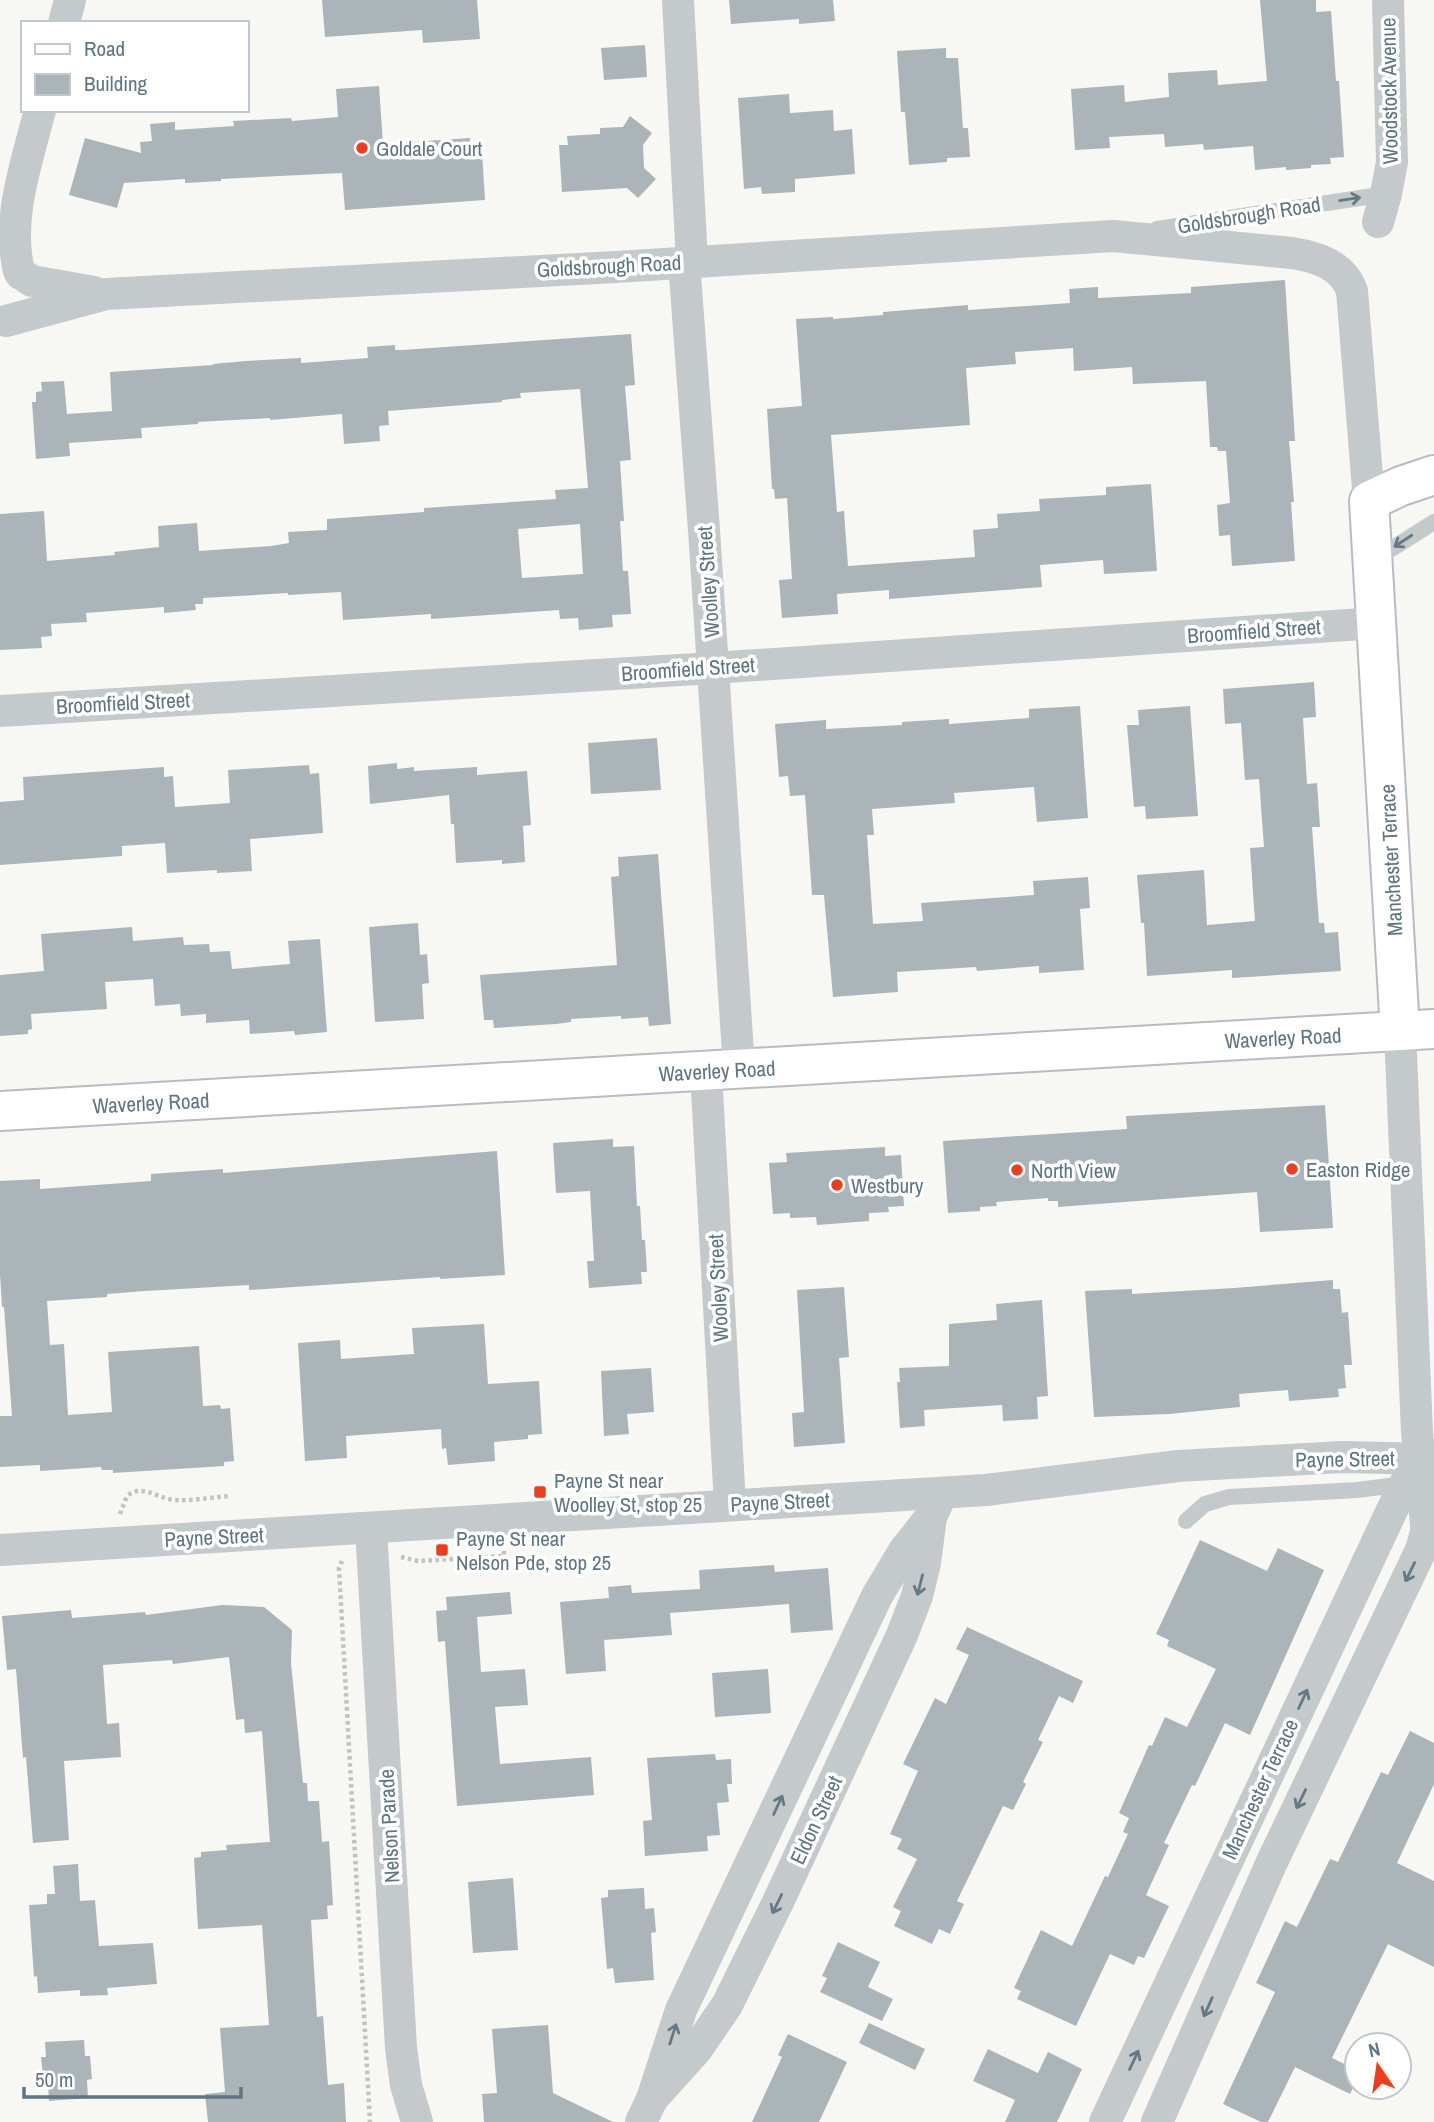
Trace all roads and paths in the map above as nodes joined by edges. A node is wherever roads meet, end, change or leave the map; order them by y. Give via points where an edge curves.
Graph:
1 (70, 0) edge
2 (678, 0) edge
3 (1388, 0) edge
4 (65, 21) edge
5 (39, 112) edge
6 (9, 208) edge
7 (1382, 208) joint
8 (1113, 236) junction
9 (688, 262) junction
10 (1336, 268) joint
11 (13, 271) edge
12 (106, 294) junction
13 (2, 326) edge
14 (1434, 475) edge
15 (1369, 501) junction
16 (1434, 522) edge
17 (1373, 561) junction
18 (1377, 623) junction
19 (713, 668) junction
20 (0, 710) edge
21 (1417, 1030) edge
22 (723, 1070) junction
23 (0, 1111) edge
24 (1419, 1467) edge
25 (231, 1496) dead end
26 (730, 1505) junction
27 (936, 1505) junction
28 (1186, 1521) dead end
29 (371, 1528) junction
30 (119, 1543) junction
31 (504, 1547) dead end
32 (0, 1550) edge
33 (398, 1556) dead end
34 (346, 1559) dead end
35 (647, 2111) edge
36 (370, 2122) edge
37 (417, 2122) edge
38 (1105, 2122) edge
39 (1157, 2122) edge

1 - 4 street
2 - 9 street, Woolley Street
3 - 7 street, Woodstock Avenue via 1392,150
5 - 6 street
6 - 11 street via 15,246
8 -> 7 lane, Goldsbrough Road
8 - 9 street, Goldsbrough Road
8 - 10 street, Goldsbrough Road via 1300,254
9 - 12 street, Goldsbrough Road
9 - 19 street, Woolley Street
10 - 15 street, Manchester Terrace via 1354,297
11 - 12 street, Goldsbrough Road via 43,284
11 - 13 street via 24,286 22,300
12 - 13 street, Goldsbrough Road
14 - 15 street
15 - 17 street, Manchester Terrace
16 -> 17 lane
17 - 18 street, Manchester Terrace
18 - 19 street, Broomfield Street
18 - 21 street, Manchester Terrace
19 - 20 street, Broomfield Street
19 - 22 street, Woolley Street
21 - 22 street, Waverley Road
21 - 24 street, Manchester Terrace
22 - 23 street, Waverley Road
22 - 26 street, Wooley Street
24 - 27 street, Payne Street via 1342,1457 1178,1466 1004,1489
24 - 28 lane, Payne Street via 1357,1490 1229,1497 1205,1504
38 -> 24 street, Manchester Terrace via 1238,1835
24 -> 39 street, Manchester Terrace via 1426,1524 1420,1550 1270,1864
25 - 30 path via 173,1500 132,1492 122,1506
26 - 27 street, Payne Street
26 - 29 street, Payne Street
27 - 35 street, Eldon Street via 877,1596 681,2010
29 - 30 street, Payne Street
29 - 37 street, Nelson Parade via 401,2048
30 - 32 street, Payne Street
31 - 33 path via 504,1556 418,1561
34 - 36 path via 339,1568

